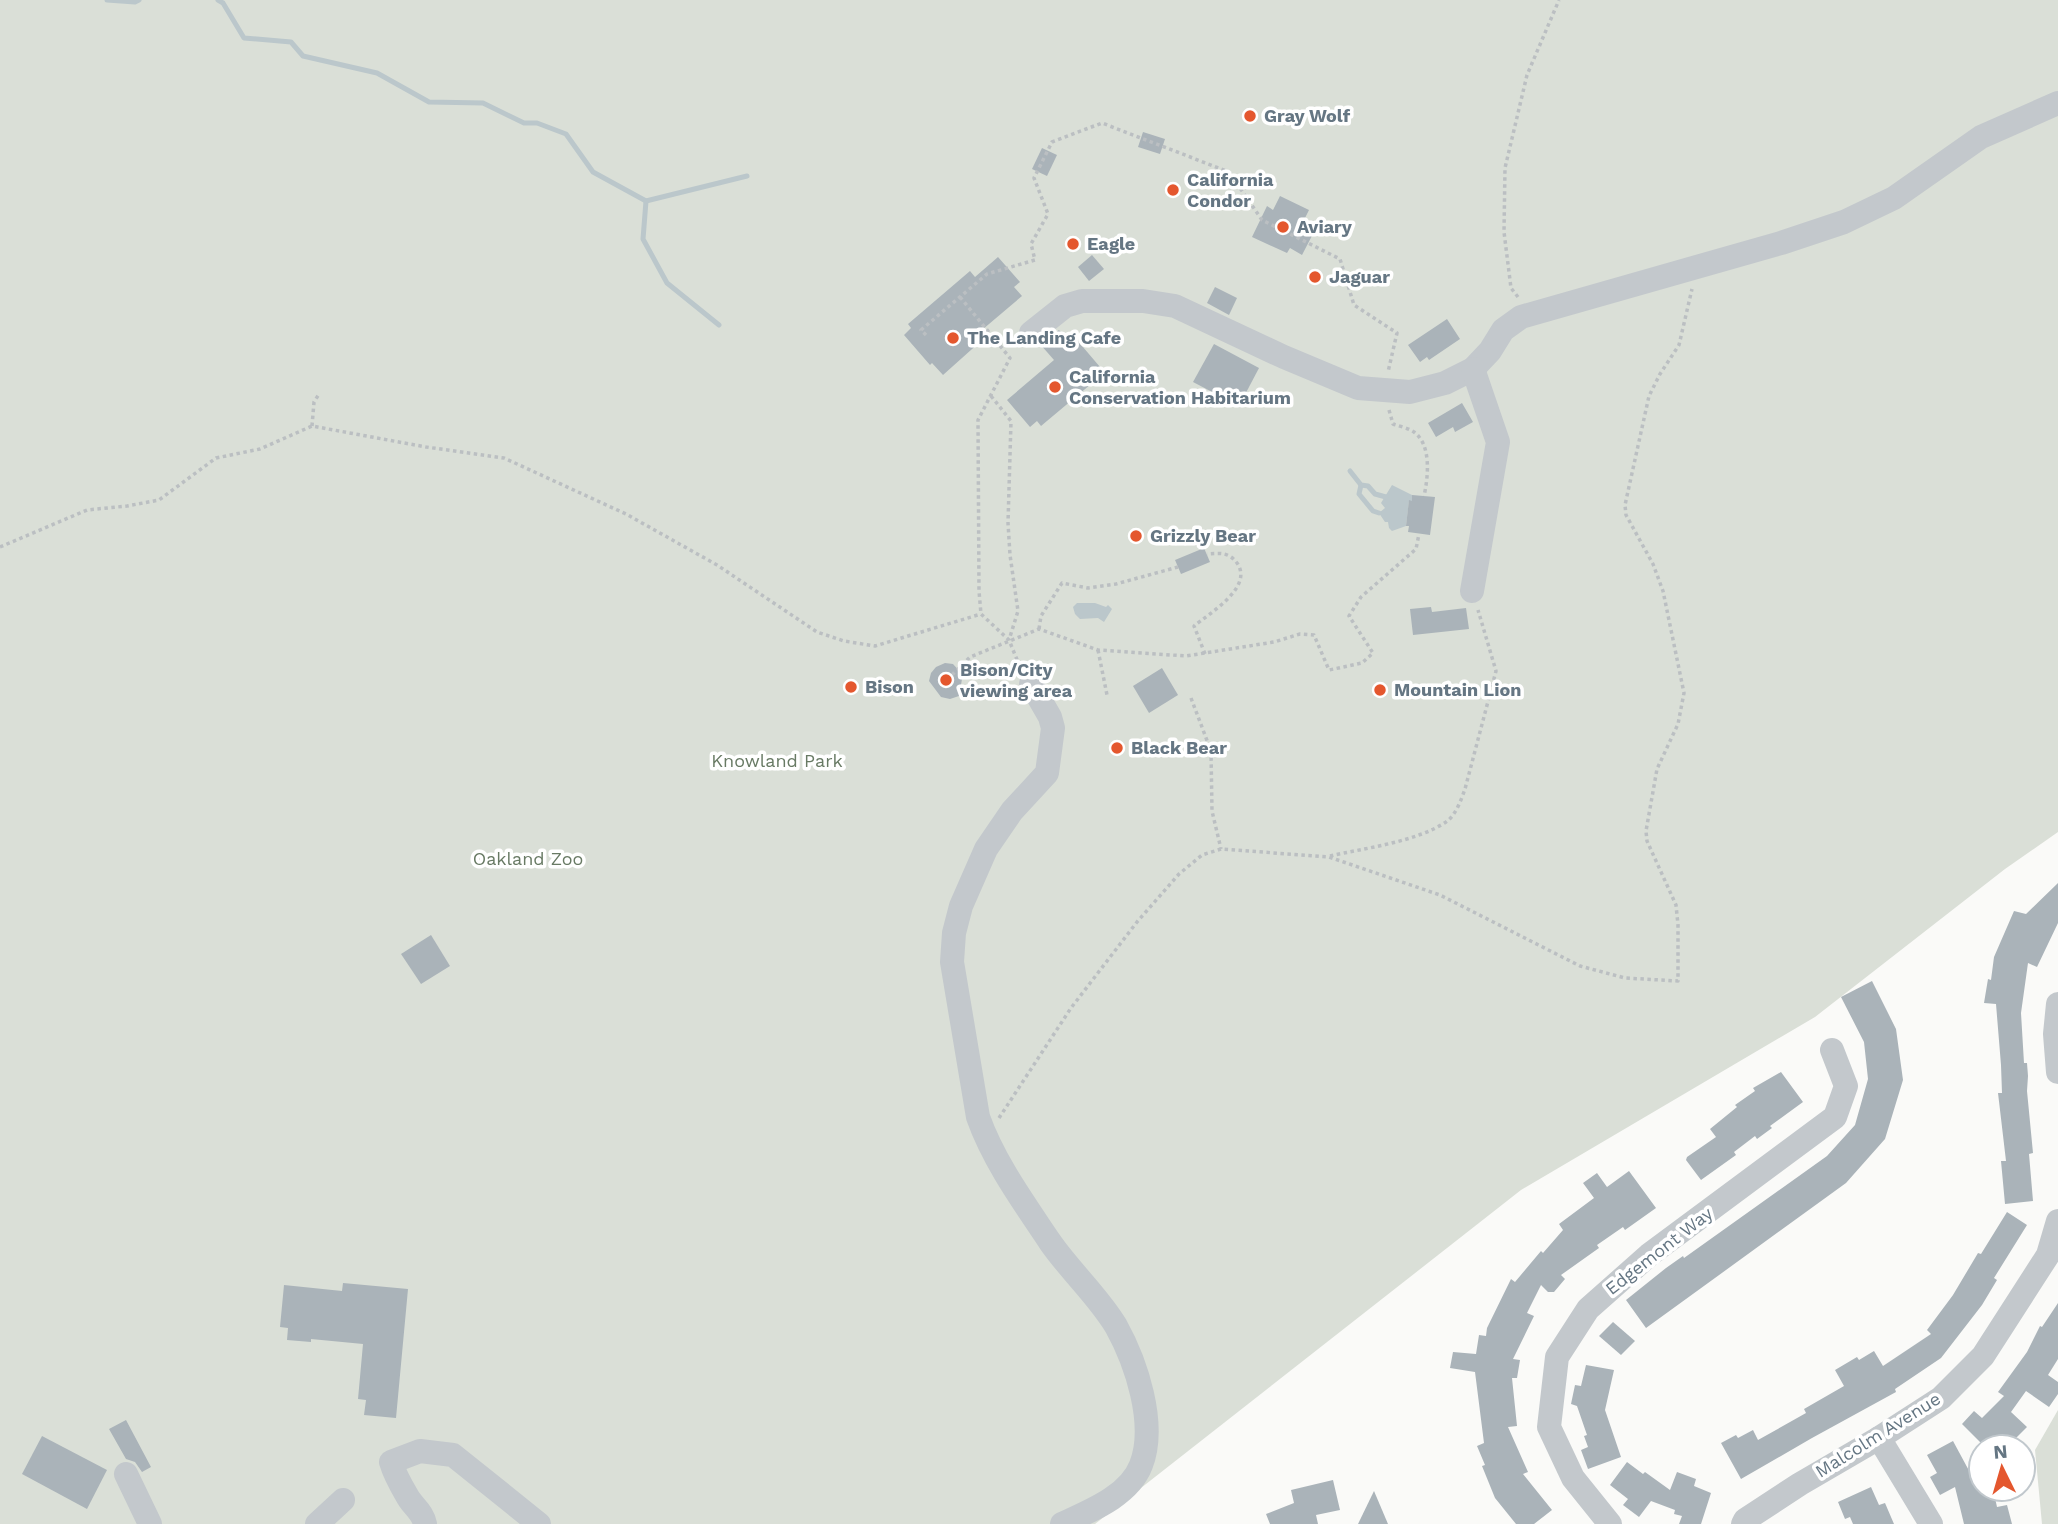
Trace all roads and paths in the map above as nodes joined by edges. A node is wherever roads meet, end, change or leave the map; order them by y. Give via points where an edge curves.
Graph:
1 (1559, 0) edge
2 (2058, 103) edge
3 (1690, 267) junction
4 (960, 297) junction
5 (1531, 313) junction
6 (1031, 333) dead end
7 (926, 335) dead end
8 (1473, 369) junction
9 (1384, 392) junction
10 (319, 394) dead end
11 (991, 396) junction
12 (312, 426) junction
13 (1424, 496) dead end
14 (1419, 534) dead end
15 (0, 547) edge
16 (1207, 554) dead end
17 (1178, 567) dead end
18 (1472, 591) joint
19 (981, 614) junction
20 (1040, 629) junction
21 (1009, 639) junction
22 (1098, 650) junction
23 (1205, 654) junction
24 (947, 680) dead end
25 (1031, 684) joint
26 (1107, 695) dead end
27 (1191, 698) dead end
28 (1222, 849) junction
29 (1329, 857) junction
30 (2058, 1004) edge
31 (1832, 1050) dead end
32 (2058, 1072) edge
33 (986, 1137) junction
34 (2058, 1221) edge
35 (1879, 1438) junction
36 (126, 1474) dead end
37 (343, 1500) dead end
38 (150, 1524) edge
39 (317, 1524) edge
40 (425, 1524) edge
41 (539, 1524) edge
42 (1062, 1524) edge
43 (1610, 1524) edge
44 (1743, 1524) edge
45 (1931, 1524) edge

1 - 5 path via 1527,75 1505,168 1504,232 1511,288
2 - 3 street via 1981,137 1894,198 1844,222
3 - 5 street
3 - 29 path via 1692,298 1679,345 1649,396 1625,505 1663,591 1684,693 1678,724 1657,769 1646,831 1676,905 1678,981 1625,978 1580,966 1440,895
4 - 7 path via 921,330
4 - 9 path via 987,274 1035,260 1031,244 1048,214 1034,178 1052,142 1102,123 1229,172 1262,220 1340,259 1354,305 1397,333
4 - 11 path via 1010,358
5 - 8 street via 1503,330
6 - 9 street via 1065,306 1082,301 1175,306 1359,388
8 - 9 street via 1423,390
8 - 18 street via 1498,442
9 - 13 path via 1392,424 1415,433 1423,447 1429,474
10 - 12 path
11 - 19 path via 978,420
11 - 21 path via 1011,421 1008,523 1018,611
12 - 15 path via 260,449 216,458 159,500 87,510
12 - 19 path via 504,458 626,514 717,565 817,632 845,641 874,646
14 - 23 path via 1416,549 1361,597 1349,616 1373,653 1362,663 1329,670 1314,635 1300,634
16 - 23 path via 1230,555 1240,566 1240,581 1236,591 1194,626
17 - 20 path via 1088,588 1062,583 1041,616
18 - 29 path via 1496,671 1458,807 1448,821 1417,836
19 - 21 path
20 - 21 path
20 - 22 path
21 - 24 path via 970,657
21 - 25 path
22 - 23 path
22 - 26 path
25 - 33 street via 1053,728 1047,773 1012,811 986,849 954,933 952,961 978,1117
27 - 28 path via 1210,751 1212,811
28 - 29 path
28 - 33 path via 1202,855 1179,873 1136,922 1070,1008
30 - 32 street
31 - 43 street, Edgemont Way via 1846,1086 1835,1116 1648,1255 1588,1309 1557,1357 1549,1427 1573,1478
33 - 42 street via 1051,1243 1115,1325 1132,1363 1146,1415 1141,1465 1131,1479 1116,1496
34 - 35 street, Malcolm Avenue via 2048,1255 1983,1356 1941,1398
35 - 44 street, Malcolm Avenue
35 - 45 street
36 - 38 street
37 - 39 street
40 - 41 street via 391,1462 420,1451 453,1455

